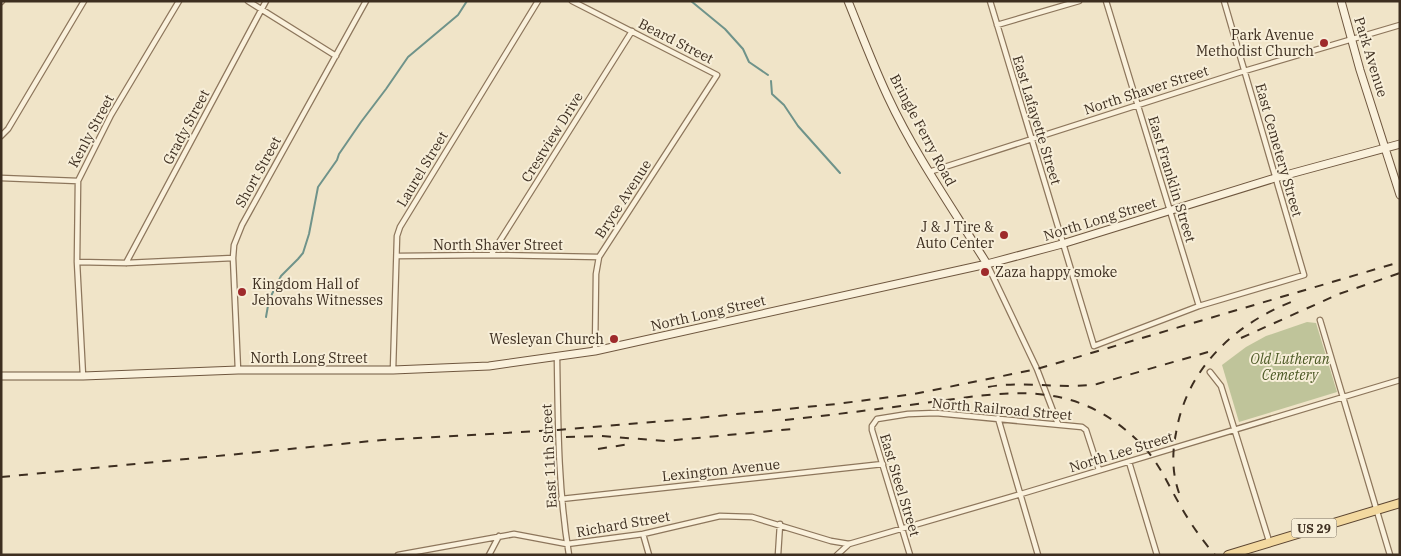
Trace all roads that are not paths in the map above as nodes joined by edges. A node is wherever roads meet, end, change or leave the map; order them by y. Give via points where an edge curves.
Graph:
1 (84, 1) edge
2 (178, 1) edge
3 (248, 1) edge
4 (266, 1) edge
5 (366, 1) edge
6 (538, 1) edge
7 (572, 1) edge
8 (848, 1) edge
9 (990, 1) edge
10 (1079, 1) edge
11 (1106, 1) edge
12 (1224, 1) edge
13 (1341, 1) edge
14 (261, 10) junction
15 (997, 25) junction
16 (1400, 25) edge
17 (632, 31) junction
18 (1352, 38) junction
19 (336, 56) junction
20 (1244, 71) junction
21 (717, 75) joint
22 (1137, 105) junction
23 (1, 136) edge
24 (1031, 139) junction
25 (1400, 144) edge
26 (1386, 148) junction
27 (929, 172) junction
28 (1, 178) edge
29 (1275, 178) junction
30 (78, 180) junction
31 (1400, 195) edge
32 (1170, 211) junction
33 (1062, 244) junction
34 (491, 255) junction
35 (397, 256) junction
36 (599, 257) junction
37 (233, 258) junction
38 (77, 262) junction
39 (126, 263) junction
40 (987, 264) junction
41 (1199, 306) junction
42 (1320, 320) dead end
43 (595, 351) junction
44 (557, 357) junction
45 (238, 370) junction
46 (393, 370) junction
47 (1210, 372) dead end
48 (1, 376) edge
49 (83, 376) junction
50 (1400, 380) edge
51 (1343, 398) junction
52 (998, 418) junction
53 (874, 422) joint
54 (1058, 424) junction
55 (1235, 430) junction
56 (1129, 462) junction
57 (883, 464) junction
58 (1099, 470) junction
59 (1020, 494) junction
60 (561, 499) junction
61 (1400, 503) edge
62 (1376, 510) junction
63 (780, 524) junction
64 (901, 528) junction
65 (643, 534) junction
66 (499, 536) junction
67 (1269, 541) junction
68 (567, 544) junction
69 (849, 544) junction
70 (398, 555) edge
71 (490, 555) edge
72 (569, 555) edge
73 (649, 555) edge
74 (778, 555) edge
75 (837, 555) edge
76 (910, 555) edge
77 (1038, 555) edge
78 (1158, 555) edge
79 (1228, 555) edge
80 (1390, 555) edge

1 - 23 street
2 - 30 street, Kenly Street via 111,115
3 - 14 street
4 - 14 street, Grady Street
5 - 19 street, Short Street
6 - 35 street, Laurel Street via 400,227
7 - 17 street, Beard Street
8 - 27 street, Bringle Ferry Road via 888,97
9 - 15 street, East Lafayette Street
10 - 15 street
11 - 22 street, East Franklin Street
12 - 20 street, East Cemetery Street
13 - 18 street, Park Avenue
14 - 19 street
14 - 39 street, Grady Street
15 - 24 street, East Lafayette Street
16 - 18 street, North Shaver Street
17 - 21 street, Beard Street
17 - 34 street, Crestview Drive
18 - 20 street, North Shaver Street
18 - 26 street, Park Avenue
19 - 37 street, Short Street via 242,225
20 - 22 street, North Shaver Street
20 - 29 street, East Cemetery Street
21 - 36 street, Bryce Avenue
22 - 24 street, North Shaver Street
22 - 32 street, East Franklin Street
24 - 27 street, North Shaver Street
24 - 33 street, East Lafayette Street
25 - 26 street, North Long Street
26 - 29 street, North Long Street
26 - 31 street, Park Avenue
27 - 40 street, Bringle Ferry Road
28 - 30 street
29 - 32 street, North Long Street
29 - 41 street, East Cemetery Street via 1304,275
30 - 38 street, Kenly Street
32 - 33 street, North Long Street
32 - 41 street, East Franklin Street
33 - 40 street, North Long Street
33 - 41 street via 1094,346
34 - 35 street, North Shaver Street
34 - 36 street, North Shaver Street
35 - 46 street, Laurel Street
36 - 43 street, Bryce Avenue
37 - 39 street
37 - 45 street, Short Street
38 - 39 street
38 - 49 street, Kenly Street
40 - 43 street, North Long Street
40 - 54 street via 1044,386
42 - 51 street
43 - 44 street, North Long Street
44 - 46 street, North Long Street via 489,366
44 - 60 street, East 11th Street
45 - 46 street, North Long Street
45 - 49 street, North Long Street
47 - 55 street via 1222,386
48 - 49 street, North Long Street
50 - 51 street, North Lee Street
51 - 55 street, North Lee Street
51 - 62 street
52 - 53 street, North Railroad Street via 908,414
52 - 54 street, North Railroad Street
52 - 59 street
53 - 57 street, East Steel Street via 872,430
54 - 58 street, North Railroad Street via 1086,430
55 - 56 street, North Lee Street
55 - 67 street
56 - 58 street, North Lee Street
56 - 78 street
57 - 60 street, Lexington Avenue
57 - 64 street, East Steel Street
58 - 59 street, North Lee Street
59 - 64 street, North Lee Street
59 - 77 street
60 - 68 street, East 11th Street
61 - 62 main road, US 29
62 - 67 main road, US 29
62 - 80 street
63 - 65 street, Richard Street via 752,517 720,516
63 - 69 street, Richard Street
63 - 74 street
64 - 69 street, North Lee Street
64 - 76 street, East Steel Street
65 - 68 street, Richard Street
65 - 73 street
66 - 68 street, Richard Street via 514,534
66 - 70 street, Richard Street
66 - 71 street
67 - 79 main road, US 29
68 - 72 street, East 11th Street
69 - 75 street

